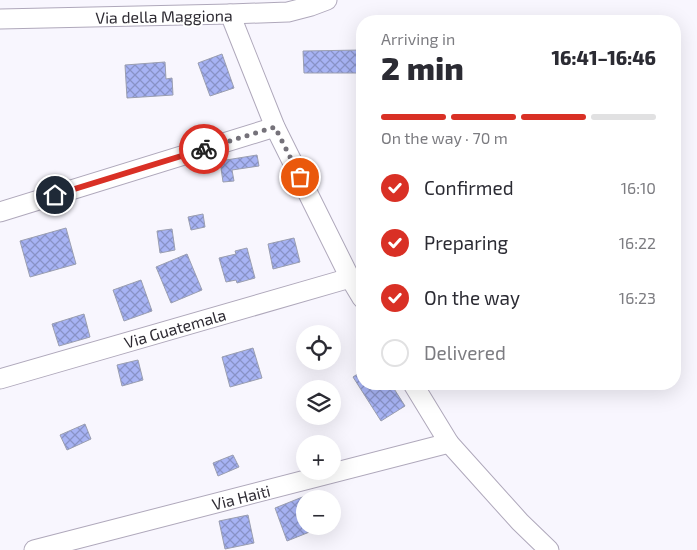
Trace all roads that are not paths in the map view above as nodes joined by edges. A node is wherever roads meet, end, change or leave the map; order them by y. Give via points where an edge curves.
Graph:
1 (327, 0) edge
2 (230, 14) junction
3 (0, 19) edge
4 (275, 127) junction
5 (0, 212) edge
6 (350, 278) junction
7 (356, 288) edge
8 (0, 379) edge
9 (417, 390) edge
10 (449, 443) junction
11 (34, 550) edge
12 (549, 550) edge

1 - 2 street, Via della Maggiona via 288,12
2 - 3 street, Via della Maggiona
2 - 4 street
4 - 5 street
4 - 6 street
6 - 7 street
6 - 8 street, Via Guatemala
9 - 10 street
10 - 11 street, Via Haiti
10 - 12 street

